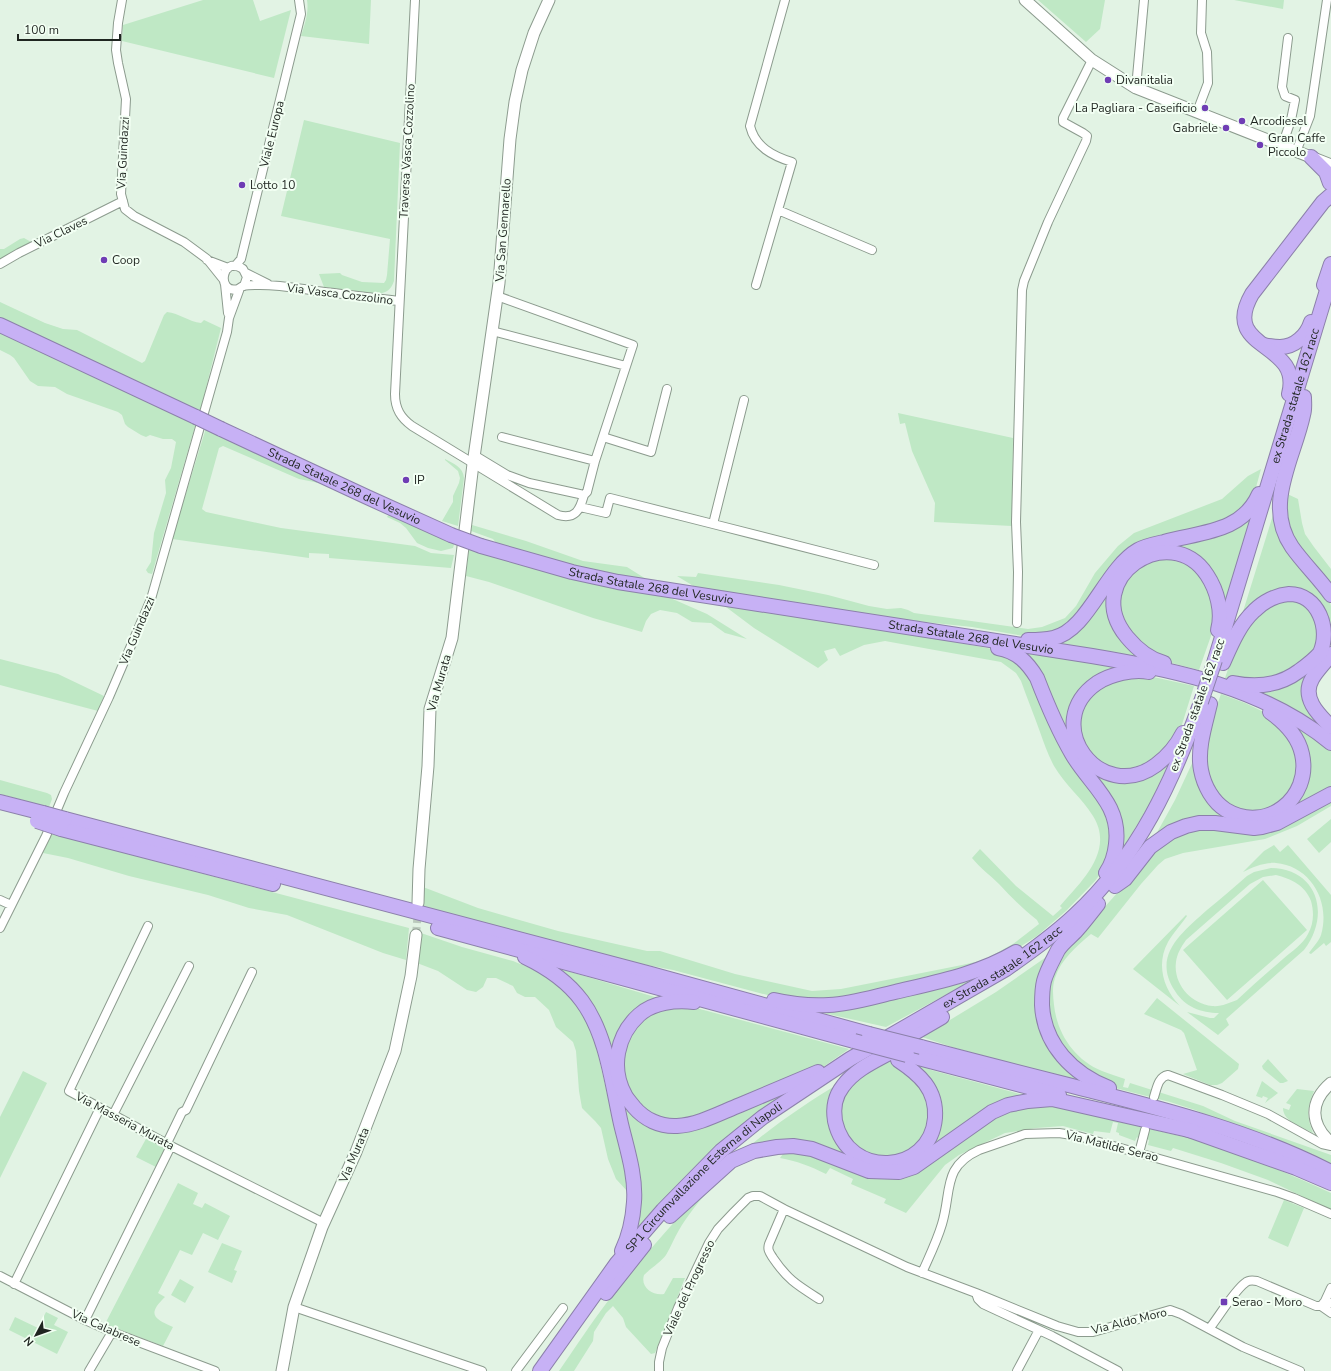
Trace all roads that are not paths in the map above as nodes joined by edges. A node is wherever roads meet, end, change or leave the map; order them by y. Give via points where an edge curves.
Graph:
1 (122, 0) edge
2 (299, 0) edge
3 (415, 0) edge
4 (549, 0) edge
5 (785, 0) edge
6 (1026, 0) edge
7 (1144, 0) edge
8 (1202, 0) edge
9 (1327, 0) edge
10 (1288, 38) dead end
11 (1092, 60) junction
12 (1136, 88) junction
13 (1197, 112) junction
14 (1282, 146) junction
15 (1296, 152) junction
16 (1311, 157) junction
17 (1331, 165) edge
18 (1329, 190) edge
19 (123, 201) junction
20 (778, 210) junction
21 (872, 250) dead end
22 (207, 259) junction
23 (241, 259) junction
24 (0, 264) edge
25 (1331, 264) edge
26 (232, 267) junction
27 (244, 271) junction
28 (1331, 277) edge
29 (224, 281) junction
30 (269, 284) junction
31 (756, 285) dead end
32 (242, 287) junction
33 (497, 296) junction
34 (399, 301) junction
35 (1331, 309) edge
36 (229, 318) junction
37 (0, 325) edge
38 (492, 332) junction
39 (1262, 345) junction
40 (626, 366) junction
41 (666, 389) dead end
42 (744, 400) dead end
43 (603, 436) junction
44 (502, 437) dead end
45 (473, 460) junction
46 (1275, 460) junction
47 (595, 461) junction
48 (584, 495) junction
49 (1276, 500) junction
50 (580, 507) junction
51 (713, 524) junction
52 (874, 565) dead end
53 (1331, 595) edge
54 (1017, 623) dead end
55 (930, 630) junction
56 (952, 634) junction
57 (1331, 654) edge
58 (1219, 661) junction
59 (1196, 677) junction
60 (1224, 686) junction
61 (1205, 703) junction
62 (1331, 727) edge
63 (1331, 743) edge
64 (1331, 794) edge
65 (0, 802) edge
66 (0, 812) edge
67 (40, 817) junction
68 (63, 824) junction
69 (1115, 886) junction
70 (0, 900) edge
71 (418, 903) tunnel mouth
72 (1098, 904) junction
73 (11, 905) junction
74 (1076, 915) junction
75 (148, 926) dead end
76 (0, 928) edge
77 (1058, 930) junction
78 (416, 936) tunnel mouth
79 (497, 944) junction
80 (189, 966) dead end
81 (252, 972) dead end
82 (651, 974) junction
83 (722, 1004) junction
84 (910, 1030) junction
85 (852, 1042) junction
86 (902, 1058) junction
87 (850, 1059) junction
88 (1331, 1083) edge
89 (1150, 1101) junction
90 (100, 1108) junction
91 (113, 1115) junction
92 (1145, 1130) dead end
93 (1194, 1131) junction
94 (169, 1144) junction
95 (1331, 1145) edge
96 (1139, 1153) junction
97 (1331, 1172) edge
98 (1331, 1183) edge
99 (784, 1209) junction
100 (1331, 1214) edge
101 (670, 1216) junction
102 (324, 1223) junction
103 (617, 1263) junction
104 (922, 1273) junction
105 (0, 1276) edge
106 (14, 1284) junction
107 (1331, 1288) edge
108 (976, 1293) junction
109 (819, 1298) dead end
110 (1331, 1303) edge
111 (1321, 1306) junction
112 (294, 1307) junction
113 (563, 1308) dead end
114 (1331, 1313) edge
115 (85, 1320) junction
116 (1056, 1326) junction
117 (1039, 1330) junction
118 (1209, 1330) junction
119 (112, 1332) junction
120 (1052, 1336) junction
121 (1108, 1369) edge
122 (89, 1371) edge
123 (215, 1371) edge
124 (282, 1371) edge
125 (482, 1371) edge
126 (516, 1371) edge
127 (540, 1371) edge
128 (551, 1371) edge
129 (660, 1371) edge
130 (1017, 1371) edge
131 (1118, 1371) edge
132 (1297, 1371) edge

1 - 19 street, Via Guindazzi via 116,50 126,99 121,194
2 - 23 street, Viale Europa via 301,14
3 - 34 street, Traversa Vasca Cozzolino
4 - 33 street, Via San Gennarello via 534,32 515,102
5 - 20 street via 750,126 752,134 764,148 792,162
6 - 11 street
7 - 12 street
8 - 13 street via 1201,33 1207,52 1208,83
9 - 15 street via 1310,116
10 - 14 street via 1282,87 1286,96 1295,100
11 - 12 street
11 - 54 street via 1063,118 1063,122 1087,136 1086,141 1048,222 1022,290 1016,514
12 - 13 street
13 - 14 street
14 - 15 street
15 - 16 street
16 - 17 street
16 - 18 highway via 1326,172
18 - 39 highway via 1247,303 1247,329
19 - 22 street, Via Guindazzi via 125,209 134,216 184,242
19 - 24 street, Via Claves
20 - 21 street
20 - 31 street
22 - 26 street
22 - 29 street, Via Guindazzi
23 - 26 street, Viale Europa
23 - 27 street
25 - 39 highway via 1305,334 1288,346
26 - 27 street
26 - 29 street via 224,272
27 - 30 street, Via Vasca Cozzolino
27 - 32 street via 246,282
28 - 46 highway, ex Strada statale 162 racc
29 - 32 street via 232,289
29 - 36 street, Via Guindazzi
30 - 32 street, Via Vasca Cozzolino
30 - 34 street, Via Vasca Cozzolino
32 - 36 street, Via Guindazzi
33 - 38 street, Via San Gennarello
33 - 40 street via 633,346
34 - 45 street, Via Vasca Cozzolino via 395,394 399,413 407,423
35 - 49 highway, ex Strada statale 162 racc via 1304,397 1304,414
36 - 73 street, Via Guindazzi via 151,599 46,836
37 - 55 highway, Strada Statale 268 del Vesuvio, bridge via 374,501 451,535 494,550 618,582
38 - 40 street
38 - 45 street, Via San Gennarello
39 - 46 highway via 1280,358 1290,375 1290,390
40 - 43 street
41 - 43 street via 651,452
42 - 51 street
43 - 47 street
44 - 47 street
45 - 48 street via 514,478
45 - 50 street via 558,515 572,515
45 - 71 street, Via Murata via 452,638 430,709
46 - 56 highway via 1255,504 1244,516 1222,529 1139,549 1122,563 1079,621 1067,632 1054,638 1028,640 982,634
46 - 58 highway, ex Strada statale 162 racc
47 - 48 street via 589,488
48 - 50 street
49 - 53 highway via 1283,529 1292,547
49 - 58 highway, ex Strada statale 162 racc
50 - 51 street via 606,513 610,498
51 - 52 street
55 - 56 highway, Strada Statale 268 del Vesuvio
55 - 74 highway via 1013,652 1022,659 1037,678 1071,753 1110,807 1118,831 1113,860
56 - 59 highway, Strada Statale 268 del Vesuvio via 1136,663
57 - 62 highway via 1311,680 1309,691 1312,706
58 - 59 highway via 1253,611 1277,596 1290,594 1310,600 1319,608 1325,619 1327,630 1320,653 1291,677 1261,686
58 - 59 highway via 1215,642 1219,626 1219,607 1212,582 1204,570 1180,554 1152,554 1138,560 1121,576 1116,589 1114,606 1117,620 1124,633 1140,650 1155,660
58 - 61 highway, ex Strada statale 162 racc, bridge
59 - 60 highway, Strada Statale 268 del Vesuvio
59 - 61 highway via 1177,678 1144,671 1112,675 1099,682 1090,688 1077,705 1073,721 1078,747 1094,766 1113,775 1140,774 1163,760 1177,745
60 - 61 highway via 1242,699 1280,719 1293,733 1302,753 1304,772 1301,785 1294,797 1274,814 1261,818 1244,817 1231,813 1214,800 1201,770
60 - 63 highway, Strada Statale 268 del Vesuvio via 1280,709
61 - 69 highway, ex Strada statale 162 racc via 1190,756 1171,798 1146,842
61 - 74 highway, ex Strada statale 162 racc via 1156,808 1131,850
64 - 69 highway via 1269,826 1254,828 1199,823 1171,832 1150,847 1125,878
65 - 67 highway
66 - 67 highway
67 - 68 highway, bridge
68 - 79 highway
68 - 82 highway
69 - 72 highway, ex Strada statale 162 racc
70 - 73 street
72 - 84 highway, ex Strada statale 162 racc via 1064,937 1028,964
72 - 89 highway via 1059,948 1049,968 1042,993 1047,1031 1055,1047 1085,1076 1100,1084
73 - 76 street, Via Guindazzi
74 - 77 highway, ex Strada statale 162 racc
75 - 90 street, Via Masseria Murata via 69,1090
77 - 82 highway via 1048,932 1010,956 961,977 850,1003 829,1005 776,1001 668,974
77 - 84 highway, ex Strada statale 162 racc via 1006,969
78 - 102 street, Via Murata via 411,976 395,1051 356,1152
79 - 83 highway
79 - 103 highway via 533,961 572,989 596,1026 605,1053 634,1190 631,1224
80 - 91 street
81 - 94 street via 186,1110 182,1112
82 - 89 highway, bridge via 921,1048
83 - 85 highway
83 - 87 highway via 669,1002 639,1014 626,1032 616,1064 625,1096 640,1114 657,1123 676,1126 694,1122
84 - 86 highway via 899,1048 859,1071 843,1086 836,1098 834,1117 842,1140 858,1156 868,1160 898,1162 924,1144 933,1128 935,1110 932,1095 927,1085
84 - 87 highway, SP1 Circumvallazione Esterna di Napoli
84 - 101 highway, SP1 Circumvallazione Esterna di Napoli via 777,1117 706,1177
85 - 86 highway, bridge
85 - 86 highway
86 - 93 highway
87 - 103 highway, SP1 Circumvallazione Esterna di Napoli via 763,1117 721,1151 663,1210
88 - 95 street via 1318,1097 1314,1114 1322,1134
89 - 95 street via 1162,1076 1168,1075 1268,1114 1322,1144
89 - 97 highway via 1301,1156
90 - 91 street, Via Masseria Murata
90 - 106 street
91 - 94 street, Via Masseria Murata
92 - 96 street
93 - 98 highway
93 - 101 highway via 1052,1099 1028,1101 1008,1105 992,1112 914,1167 899,1172 869,1171 812,1149 794,1146 754,1151 731,1162
94 - 102 street, Via Masseria Murata
94 - 115 street
96 - 100 street, Via Matilde Serao via 1277,1192
96 - 104 street, Via Matilde Serao via 1059,1133 1025,1134 972,1153 958,1164 952,1176 940,1229
99 - 104 street, Via Aldo Moro
99 - 109 street via 768,1250 792,1282
99 - 129 street, Viale del Progresso via 760,1196 753,1196 718,1229 678,1308 662,1348
101 - 128 highway, SP1 Circumvallazione Esterna di Napoli via 602,1299
102 - 112 street, Via Murata
103 - 127 highway, SP1 Circumvallazione Esterna di Napoli
104 - 108 street, Via Aldo Moro
105 - 106 street, Via Calabrese
106 - 115 street, Via Calabrese
107 - 111 street
108 - 116 street, Via Aldo Moro
108 - 117 street via 983,1304
110 - 111 street
111 - 114 street
111 - 118 street via 1257,1281 1249,1281 1238,1290
112 - 124 street, Via Murata
112 - 125 street
113 - 126 street
115 - 119 street, Via Calabrese
116 - 118 street, Via Aldo Moro via 1078,1332 1093,1332 1170,1310
116 - 120 street
117 - 120 street
117 - 130 street
118 - 132 street, Via Aldo Moro
119 - 122 street
119 - 123 street, Via Calabrese
120 - 121 street
121 - 131 street

